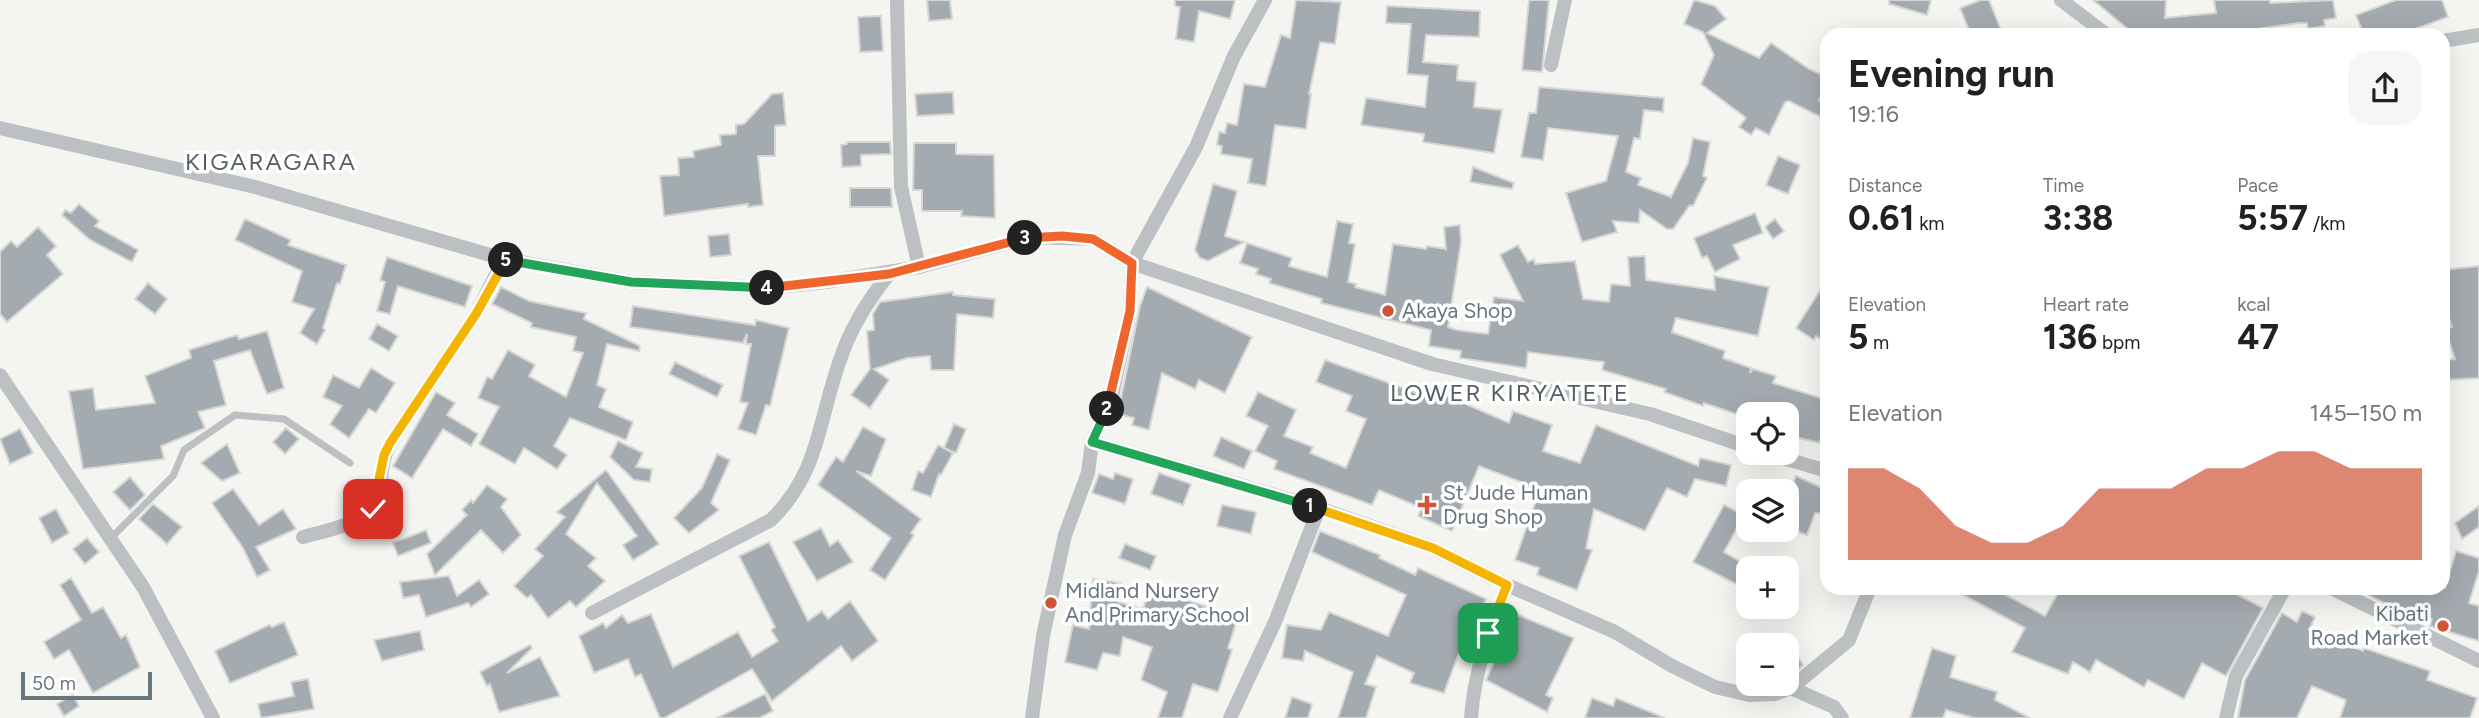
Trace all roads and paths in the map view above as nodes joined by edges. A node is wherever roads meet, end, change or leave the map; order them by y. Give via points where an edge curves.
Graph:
1 (897, 0) edge
2 (1265, 0) edge
3 (1565, 0) edge
4 (2061, 0) edge
5 (2098, 28) edge
6 (2479, 35) edge
7 (2450, 40) edge
8 (1551, 65) dead end
9 (0, 128) edge
10 (504, 260) junction
11 (1132, 263) junction
12 (919, 267) junction
13 (889, 274) junction
14 (0, 375) edge
15 (1092, 442) junction
16 (1736, 443) edge
17 (350, 463) dead end
18 (1799, 463) edge
19 (1820, 469) edge
20 (1319, 508) junction
21 (303, 537) dead end
22 (110, 538) junction
23 (1507, 585) junction
24 (1868, 595) edge
25 (2281, 595) edge
26 (2346, 595) edge
27 (592, 613) dead end
28 (2479, 661) edge
29 (1799, 681) edge
30 (1736, 692) edge
31 (1799, 692) edge
32 (213, 718) edge
33 (1032, 718) edge
34 (1230, 718) edge
35 (1471, 718) edge
36 (1842, 718) edge
37 (2226, 718) edge

1 - 12 street via 901,187
2 - 11 street via 1234,56 1196,147
3 - 8 street
4 - 5 street
6 - 7 street
9 - 10 street via 255,187
10 - 13 street via 631,282 698,287 769,288
10 - 21 street via 476,314 390,443 373,509 364,517
11 - 12 street via 1093,239 1062,236 1029,237
11 - 15 street via 1130,311 1112,396
11 - 16 street via 1432,364 1650,414
12 - 13 street
13 - 27 street via 869,298 839,362 819,440 789,502 771,520
14 - 22 street
15 - 20 street
15 - 33 street via 1088,473 1065,535
17 - 22 lane via 284,419 235,415 184,450 173,476
18 - 19 street
20 - 23 street via 1433,548
20 - 34 street via 1275,622
22 - 32 street via 154,605
23 - 30 street via 1615,632 1715,687
23 - 35 street via 1488,633
24 - 29 street via 1850,640
25 - 37 street via 2236,676
26 - 28 street
31 - 36 street via 1834,707

